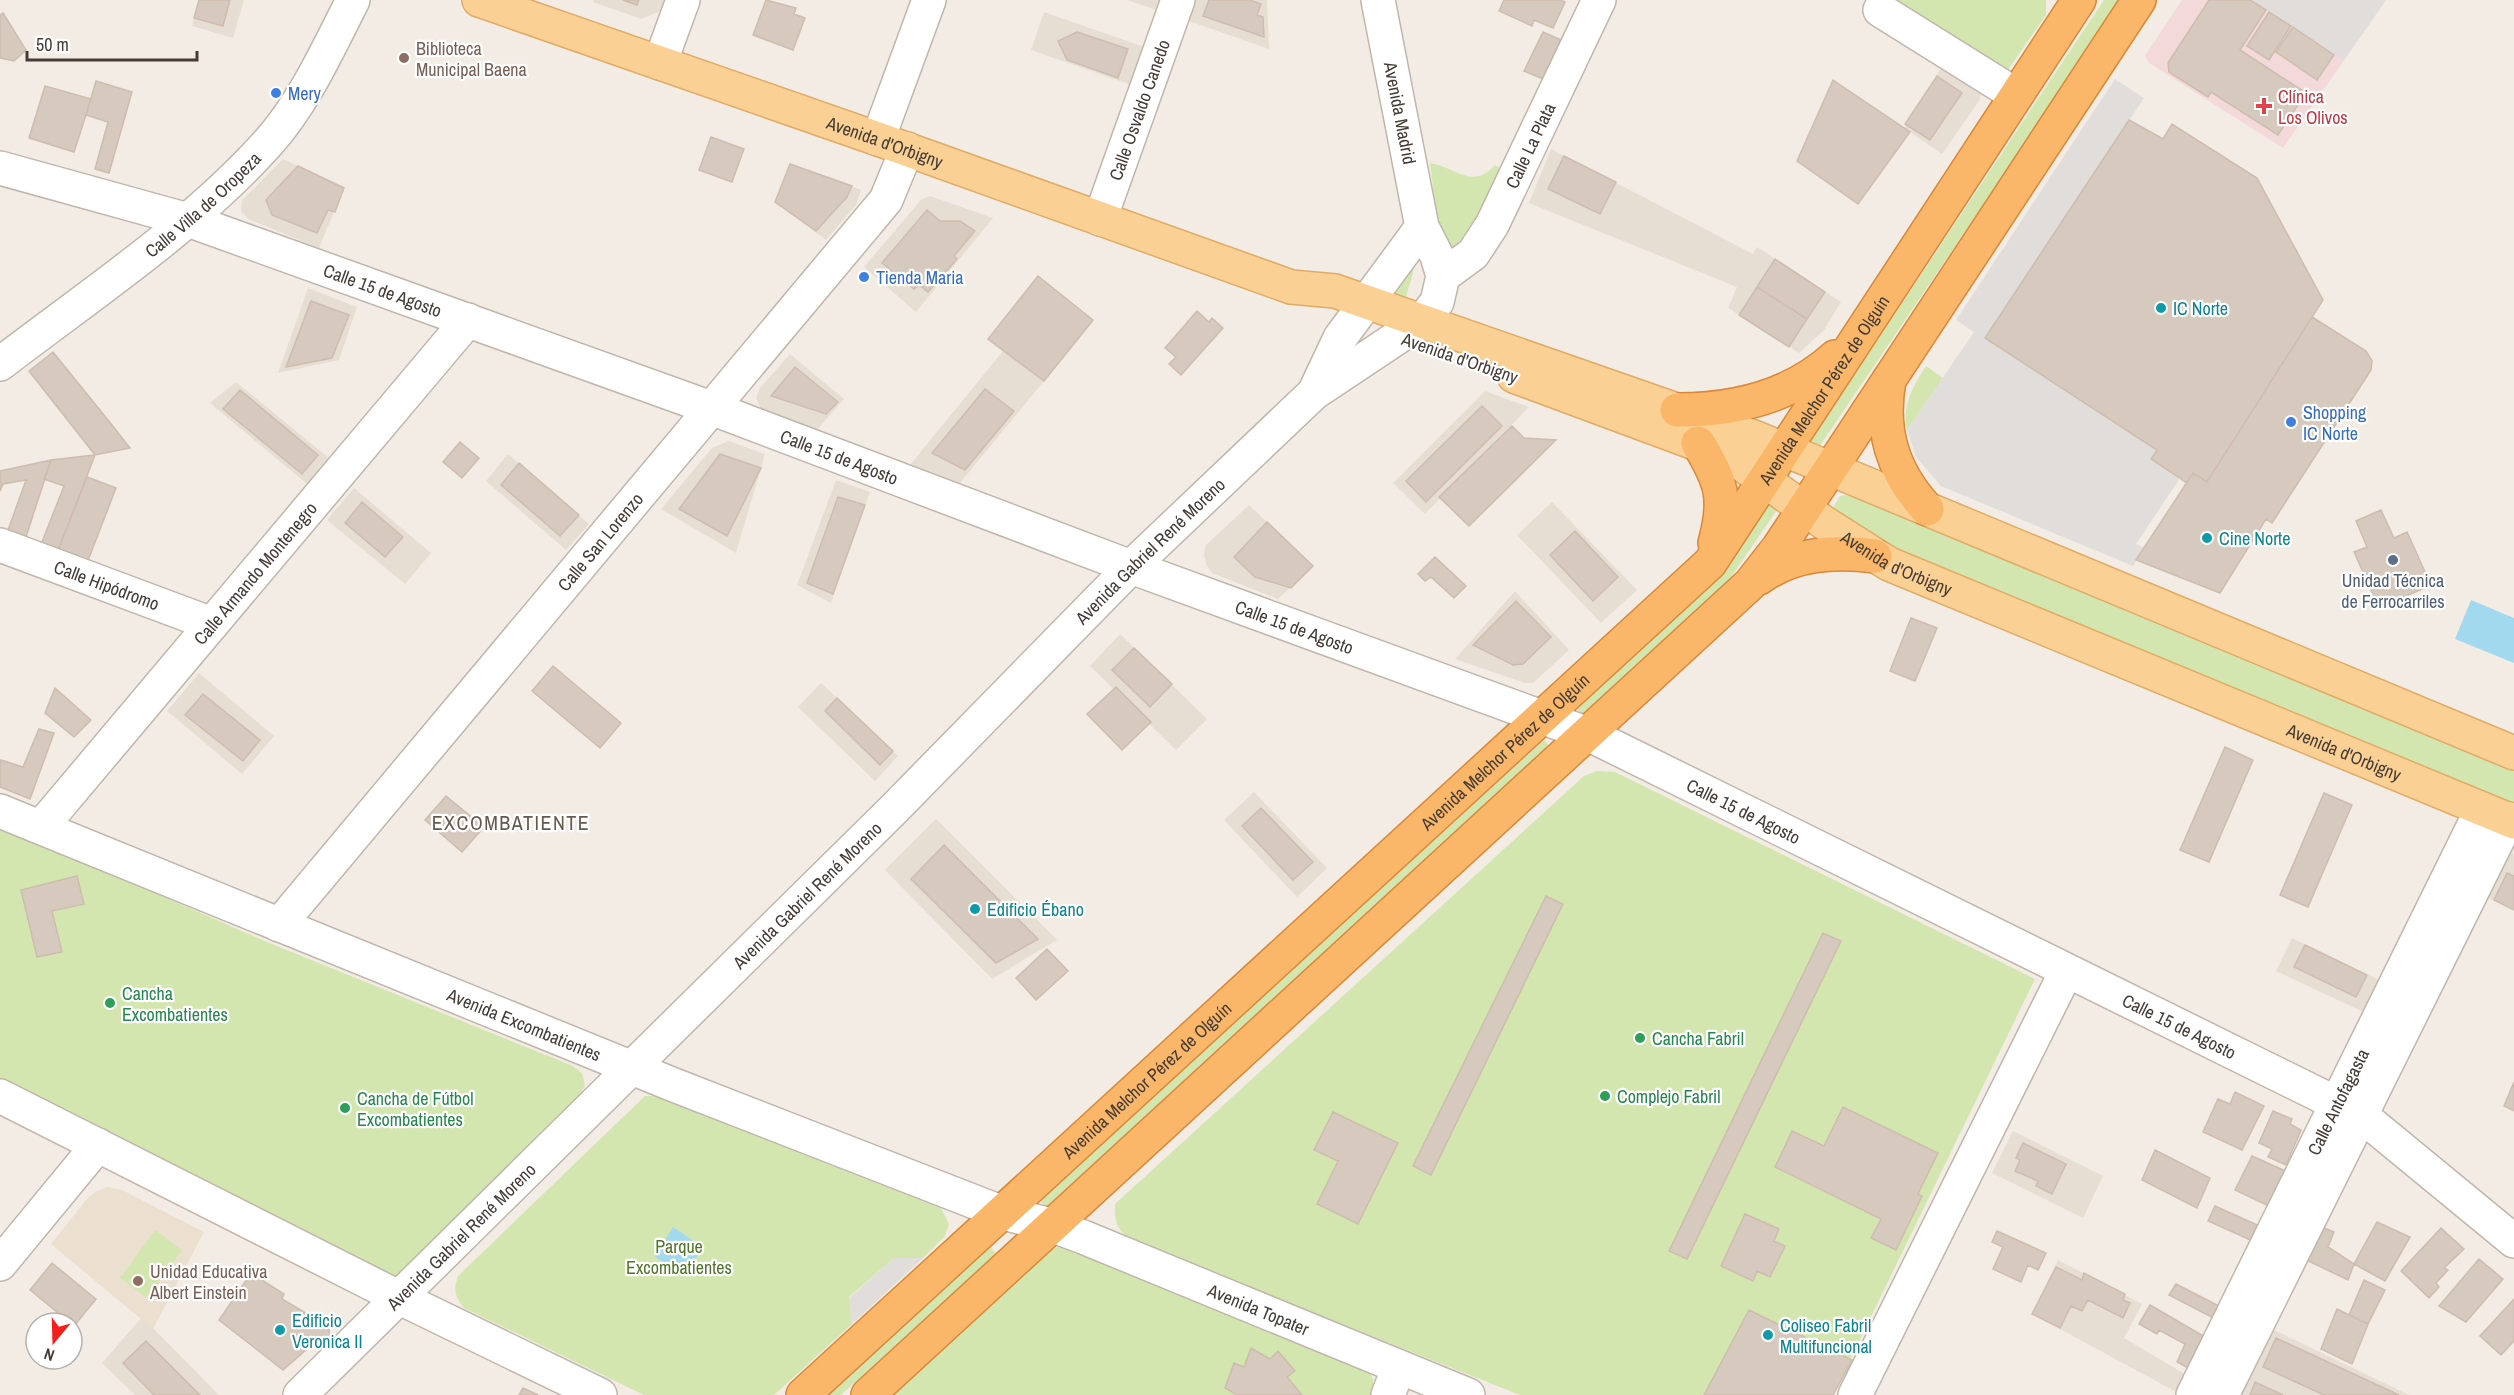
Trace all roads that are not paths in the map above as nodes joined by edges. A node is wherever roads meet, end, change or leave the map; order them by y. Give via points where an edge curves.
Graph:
1 (353, 0) edge
2 (479, 0) edge
3 (683, 0) edge
4 (929, 0) edge
5 (1178, 0) edge
6 (1378, 0) edge
7 (1599, 0) edge
8 (2079, 0) edge
9 (2139, 0) edge
10 (1880, 10) dead end
11 (660, 63) junction
12 (2016, 95) junction
13 (892, 144) junction
14 (0, 168) edge
15 (1100, 219) junction
16 (188, 220) junction
17 (1422, 227) junction
18 (1443, 276) junction
19 (1358, 311) junction
20 (468, 320) junction
21 (1412, 329) junction
22 (1854, 339) junction
23 (0, 364) edge
24 (1890, 378) junction
25 (1314, 393) junction
26 (711, 408) junction
27 (1677, 410) junction
28 (1698, 443) junction
29 (1784, 448) junction
30 (1830, 468) junction
31 (1764, 478) junction
32 (1804, 508) junction
33 (1927, 509) junction
34 (0, 545) edge
35 (1875, 556) junction
36 (1710, 562) junction
37 (1131, 567) junction
38 (1750, 584) junction
39 (212, 624) junction
40 (1541, 717) junction
41 (1588, 734) junction
42 (2514, 753) edge
43 (0, 811) edge
44 (2501, 817) edge
45 (41, 827) junction
46 (279, 925) junction
47 (2066, 972) junction
48 (634, 1068) junction
49 (0, 1096) edge
50 (2350, 1110) junction
51 (98, 1145) junction
52 (1003, 1213) junction
53 (1051, 1225) junction
54 (2514, 1241) edge
55 (0, 1264) edge
56 (400, 1298) junction
57 (1394, 1381) edge
58 (300, 1395) edge
59 (600, 1395) edge
60 (803, 1395) edge
61 (868, 1395) edge
62 (1468, 1395) edge
63 (1855, 1395) edge
64 (2193, 1395) edge
65 (2222, 1395) edge

1 - 16 street, Calle Villa de Oropeza via 301,96 267,143
2 - 11 main road, Avenida d'Orbigny
3 - 11 street
4 - 13 street, Calle San Lorenzo
5 - 15 street, Calle Osvaldo Canedo
6 - 17 street, Avenida Madrid
7 - 18 street, Calle La Plata via 1492,225 1473,254
8 - 12 highway, Avenida Melchor Pérez de Olguín
9 - 24 highway
10 - 12 street
11 - 13 main road, Avenida d'Orbigny
12 - 22 highway, Avenida Melchor Pérez de Olguín
13 - 15 main road, Avenida d'Orbigny
13 - 26 street, Calle San Lorenzo via 886,200
14 - 16 street, Calle 15 de Agosto
15 - 19 main road, Avenida d'Orbigny via 1291,287 1335,291
16 - 20 street, Calle 15 de Agosto
16 - 23 street, Calle Villa de Oropeza
17 - 18 street, Avenida Madrid
17 - 19 street
18 - 21 street via 1437,302
19 - 21 main road, Avenida d'Orbigny
19 - 25 street, Avenida Gabriel René Moreno via 1340,338
20 - 26 street, Calle 15 de Agosto
20 - 39 street, Calle Armando Montenegro
21 - 25 street, Avenida Gabriel René Moreno
21 - 27 main road, Avenida d'Orbigny
21 - 28 main road, Avenida d'Orbigny
22 - 27 highway via 1826,365 1757,402
22 - 29 highway, Avenida Melchor Pérez de Olguín
24 - 30 highway
24 - 33 highway via 1885,418 1891,455 1908,487
25 - 37 street, Avenida Gabriel René Moreno
26 - 37 street, Calle 15 de Agosto
26 - 46 street, Calle San Lorenzo
27 - 29 main road, Avenida d'Orbigny
28 - 31 main road, Avenida d'Orbigny via 1739,461
28 - 36 highway via 1722,492 1720,525
29 - 30 main road, Avenida d'Orbigny
29 - 31 highway, Avenida Melchor Pérez de Olguín
30 - 32 highway
30 - 33 main road, Avenida d'Orbigny
31 - 32 main road, Avenida d'Orbigny
31 - 36 highway, Avenida Melchor Pérez de Olguín
32 - 35 main road, Avenida d'Orbigny
32 - 38 highway
33 - 42 main road, Avenida d'Orbigny
34 - 39 street, Calle Hipódromo
35 - 38 highway via 1814,555 1780,566
35 - 44 main road, Avenida d'Orbigny
36 - 40 highway, Avenida Melchor Pérez de Olguín
37 - 40 street, Calle 15 de Agosto
37 - 48 street, Avenida Gabriel René Moreno
38 - 41 highway
39 - 45 street, Calle Armando Montenegro
40 - 41 street, Calle 15 de Agosto
40 - 52 highway, Avenida Melchor Pérez de Olguín
41 - 47 street, Calle 15 de Agosto
41 - 53 highway
43 - 45 street, Avenida Excombatientes
44 - 50 street, Calle Antofagasta
45 - 46 street, Avenida Excombatientes
46 - 48 street, Avenida Excombatientes
47 - 50 street, Calle 15 de Agosto
47 - 63 street
48 - 52 street, Avenida Excombatientes
48 - 56 street, Avenida Gabriel René Moreno
49 - 51 street
50 - 54 street, Calle 15 de Agosto
50 - 64 street, Calle Antofagasta
50 - 65 street, Calle Antofagasta
51 - 55 street
51 - 56 street
52 - 53 street, Avenida Excombatientes
52 - 60 highway, Avenida Melchor Pérez de Olguín
53 - 57 street, Avenida Topater
53 - 61 highway
56 - 58 street, Avenida Gabriel René Moreno
56 - 59 street
57 - 62 street, Avenida Topater

